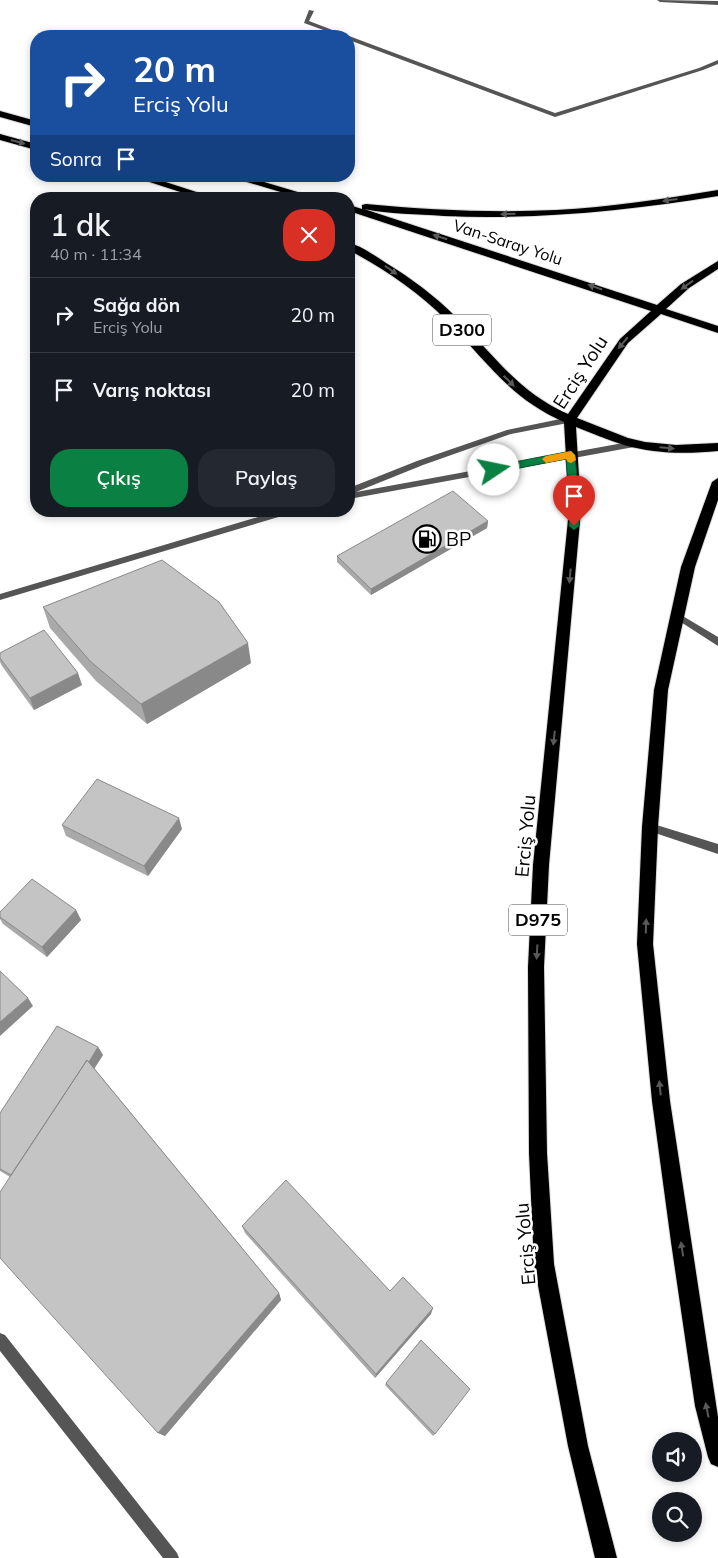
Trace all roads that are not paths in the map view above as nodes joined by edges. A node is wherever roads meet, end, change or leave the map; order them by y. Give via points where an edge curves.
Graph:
1 (660, 0) edge
2 (718, 3) edge
3 (311, 11) dead end
4 (328, 30) edge
5 (355, 40) edge
6 (718, 62) edge
7 (0, 114) edge
8 (30, 122) edge
9 (0, 137) edge
10 (30, 145) edge
11 (156, 182) edge
12 (254, 182) edge
13 (190, 192) edge
14 (290, 192) edge
15 (718, 193) edge
16 (355, 207) edge
17 (355, 209) edge
18 (355, 249) edge
19 (718, 264) edge
20 (658, 309) junction
21 (718, 330) edge
22 (570, 420) junction
23 (634, 444) junction
24 (718, 447) edge
25 (571, 455) junction
26 (718, 482) edge
27 (355, 491) edge
28 (355, 493) edge
29 (269, 517) edge
30 (0, 597) edge
31 (676, 615) junction
32 (718, 642) edge
33 (650, 827) junction
34 (718, 849) edge
35 (0, 1340) edge
36 (718, 1457) edge
37 (172, 1558) edge
38 (606, 1558) edge

1 - 2 street
3 - 4 street via 306,22
5 - 6 street via 554,115
7 - 8 highway
9 -> 10 highway
11 - 13 highway
12 - 14 highway
15 -> 16 highway via 619,208 556,213 432,213
20 -> 17 highway, Van-Saray Yolu
18 -> 22 highway, D300 via 375,259 450,317 507,379 533,401
19 -> 20 highway, Erciş Yolu
20 - 21 highway, Van-Saray Yolu
20 -> 22 highway, Erciş Yolu via 624,341
22 - 23 highway
22 - 25 highway, Erciş Yolu / D975
22 - 27 street via 510,432 420,463
23 -> 24 highway via 669,448
23 - 25 street
25 - 28 street
25 -> 38 highway, Erciş Yolu / D975 via 575,510 541,865 536,967 538,1153 544,1264 578,1446
26 - 31 highway via 688,567
29 - 30 street
31 - 32 street
31 - 33 highway via 661,690
33 - 34 street
36 -> 33 highway via 706,1406 661,1101 645,944
35 - 37 street

